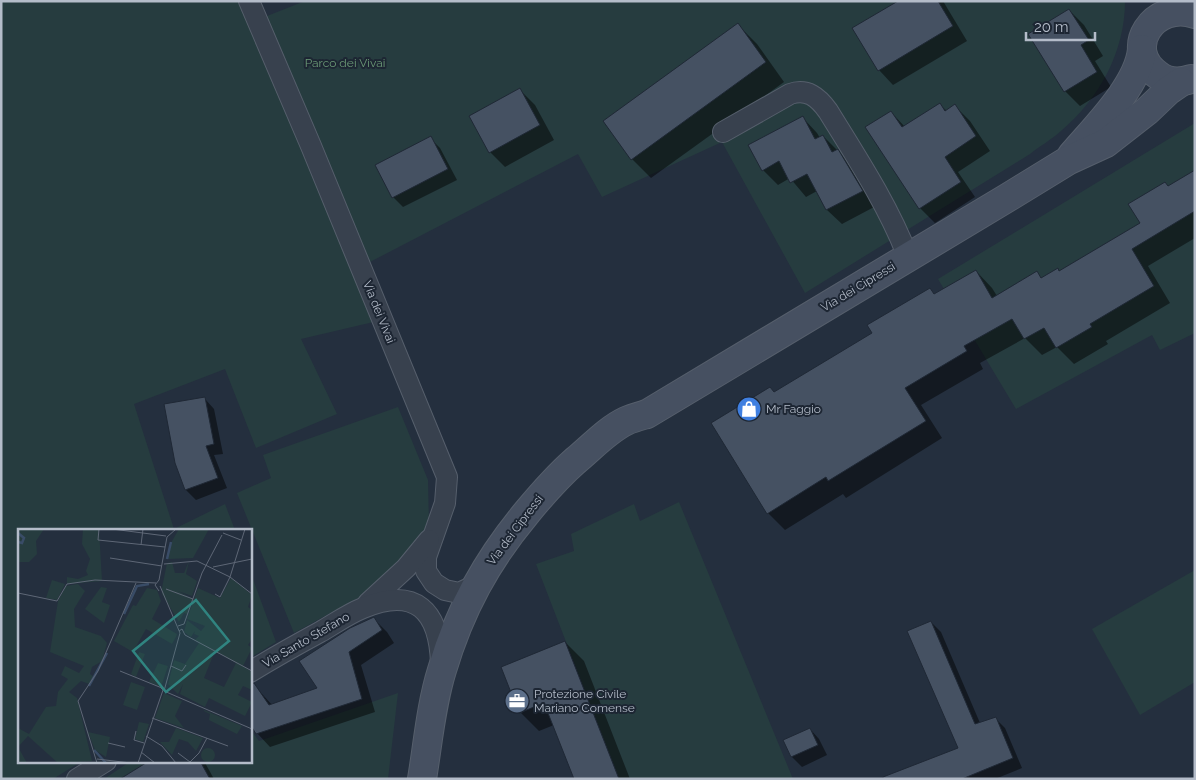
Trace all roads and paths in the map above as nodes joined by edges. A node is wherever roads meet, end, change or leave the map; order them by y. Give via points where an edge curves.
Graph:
1 (249, 1) edge
2 (1193, 1) edge
3 (1195, 5) edge
4 (1195, 14) edge
5 (1145, 26) edge
6 (1190, 80) edge
7 (723, 132) dead end
8 (1069, 160) junction
9 (908, 257) junction
10 (647, 414) junction
11 (437, 529) junction
12 (476, 585) junction
13 (363, 608) junction
14 (251, 671) edge
15 (442, 671) junction
16 (104, 762) edge
17 (77, 779) edge
18 (422, 779) edge
19 (436, 779) edge

1 - 11 street, Via dei Vivai via 447,477 446,503
2 - 3 main road
4 - 5 main road via 1185,9 1170,10 1157,15
5 - 6 main road via 1146,62 1152,71 1167,80
5 - 8 main road, Via dei Cipressi via 1140,60 1133,78
6 - 8 main road, Via dei Cipressi via 1168,90 1114,138
7 - 9 street via 790,94 801,91 812,95 828,111 878,193
8 - 9 main road, Via dei Cipressi
9 - 10 main road, Via dei Cipressi
10 - 12 main road, Via dei Cipressi via 608,432 561,473 494,554
10 - 19 main road, Via dei Cipressi via 540,514 489,592 454,684
11 - 12 street, Via dei Vivai via 426,557 426,571 434,584 459,593
11 - 13 street, Via Santo Stefano via 406,568
12 - 15 main road, Via dei Cipressi
13 - 14 street, Via Santo Stefano
13 - 15 street, Via Santo Stefano via 388,600 400,600 413,602 425,611 438,634
15 - 18 main road, Via dei Cipressi via 432,711
16 - 17 street

